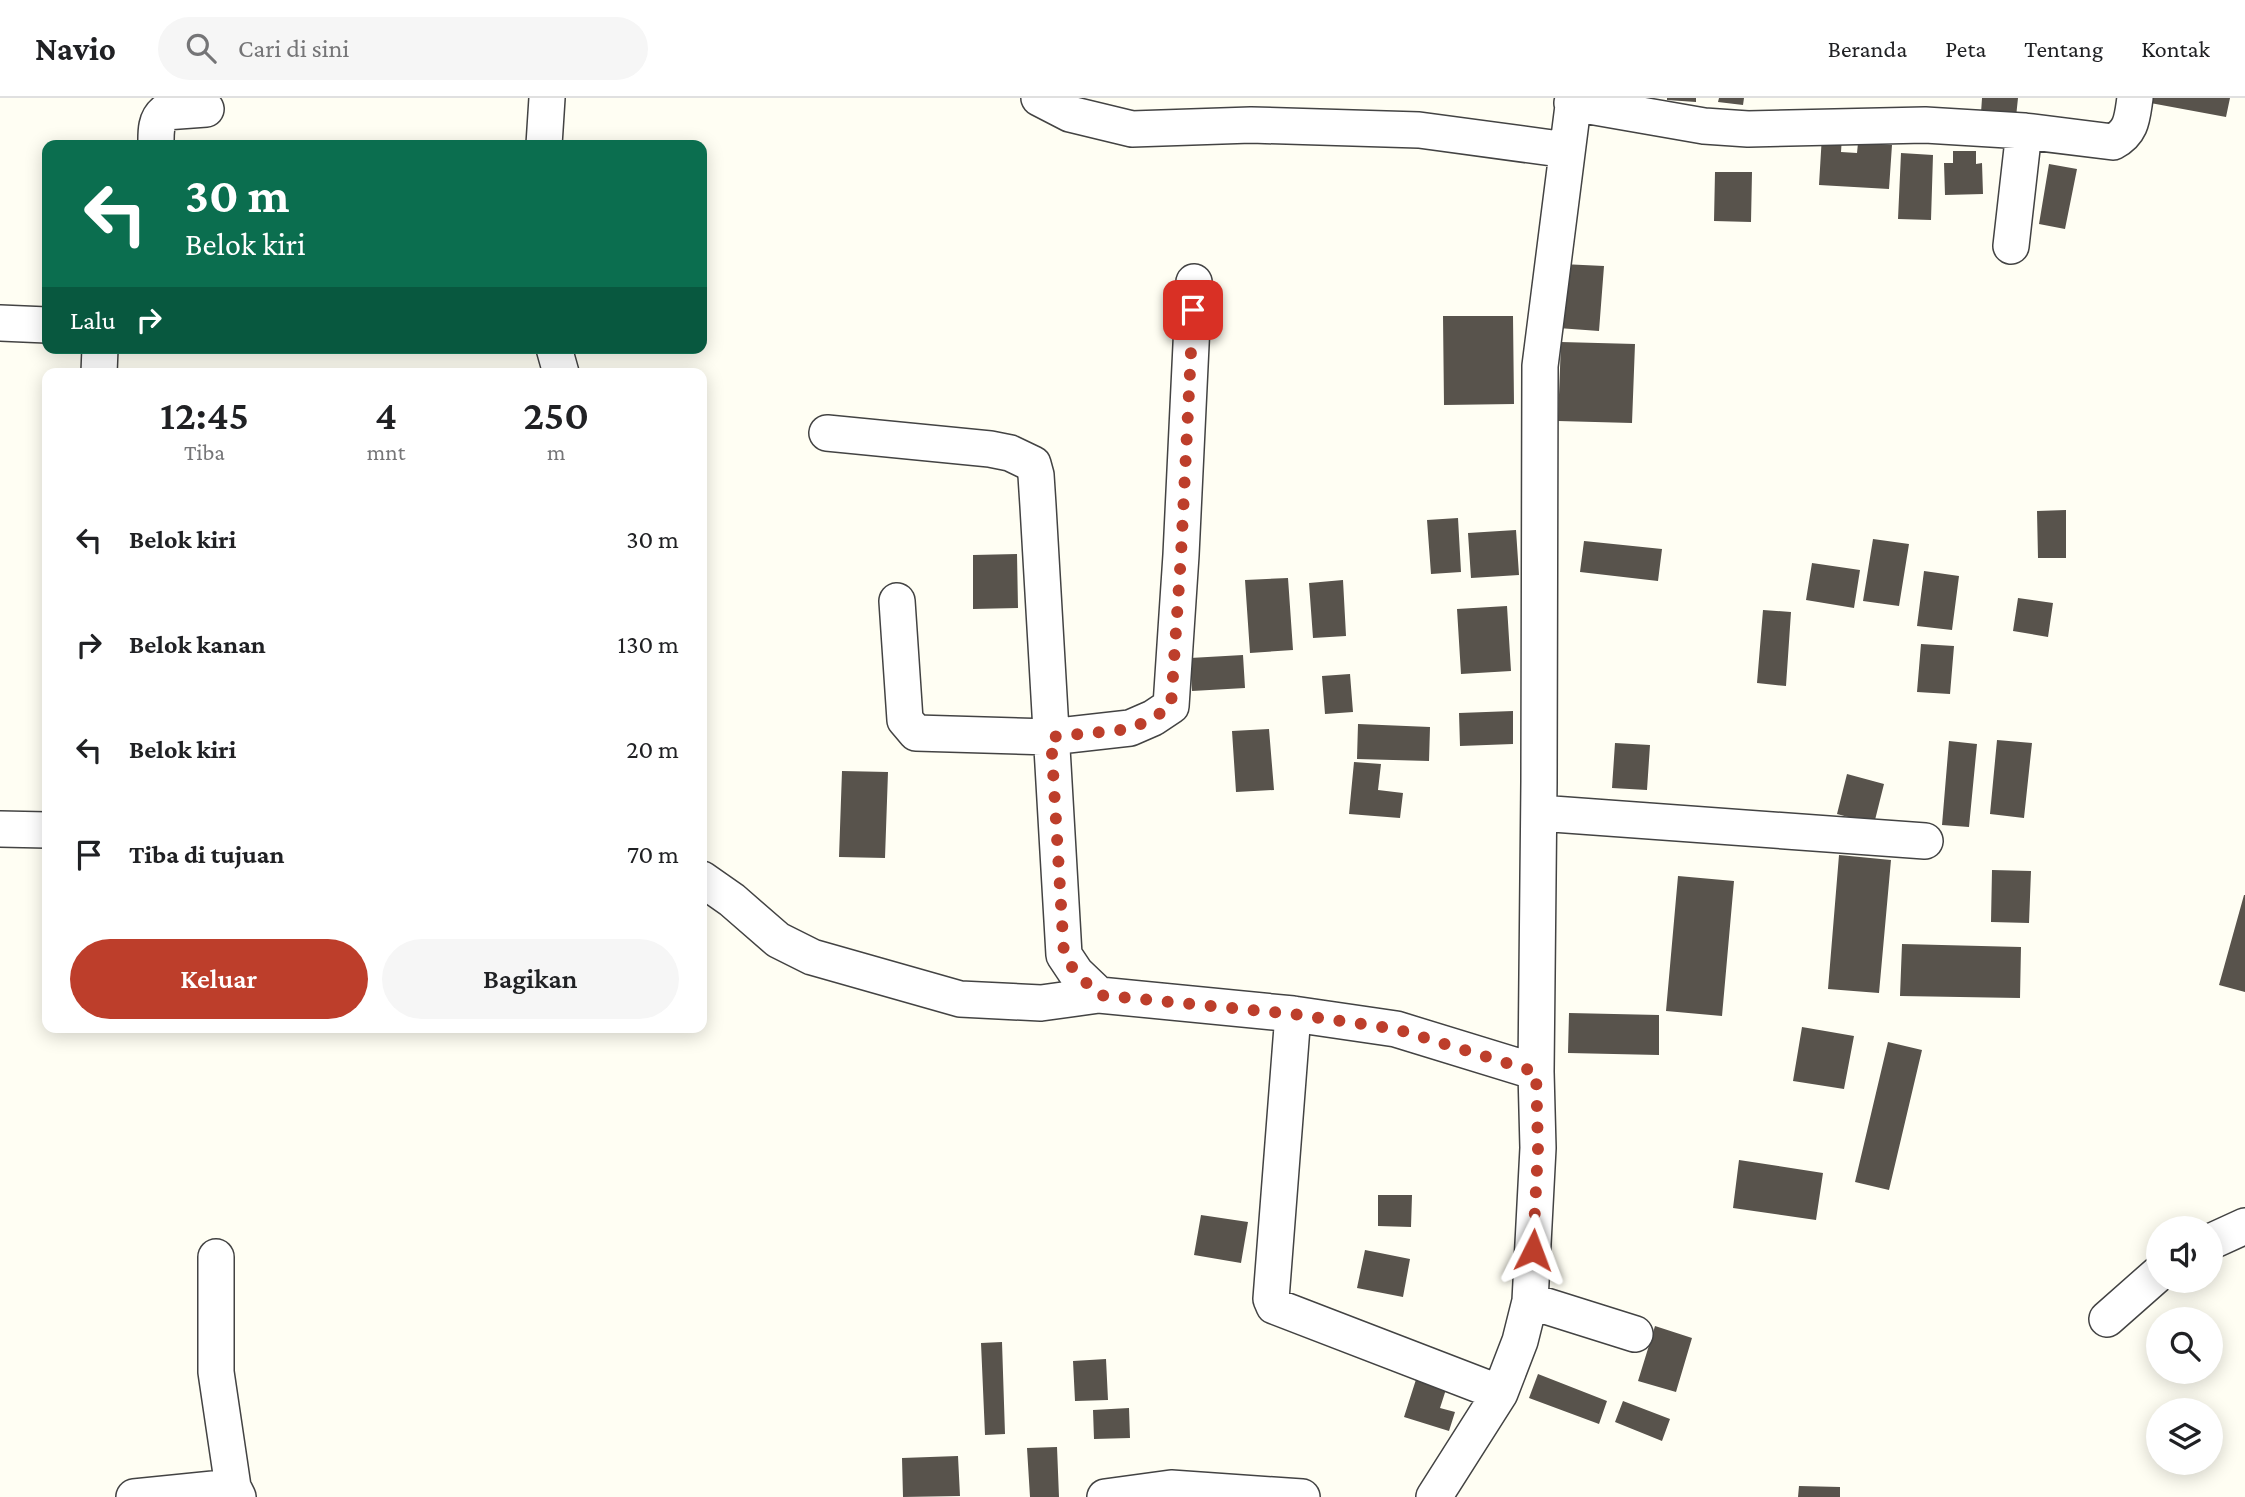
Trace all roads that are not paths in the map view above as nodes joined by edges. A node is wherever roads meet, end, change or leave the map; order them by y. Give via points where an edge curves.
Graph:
1 (547, 98) edge
2 (1039, 98) edge
3 (2135, 98) edge
4 (1573, 101) edge
5 (206, 109) dead end
6 (1251, 112) edge
7 (2024, 131) junction
8 (156, 140) edge
9 (544, 140) edge
10 (1567, 150) junction
11 (2011, 246) dead end
12 (1194, 282) dead end
13 (0, 323) edge
14 (42, 324) edge
15 (828, 433) dead end
16 (897, 601) dead end
17 (1051, 737) junction
18 (1539, 813) junction
19 (0, 829) edge
20 (42, 830) edge
21 (1925, 841) dead end
22 (707, 882) edge
23 (1099, 995) junction
24 (1293, 1014) junction
25 (1536, 1072) junction
26 (2245, 1226) edge
27 (2223, 1236) edge
28 (216, 1257) dead end
29 (2146, 1285) edge
30 (1530, 1301) junction
31 (2107, 1319) dead end
32 (1635, 1334) dead end
33 (1500, 1393) junction
34 (236, 1492) edge
35 (134, 1497) edge
36 (1105, 1497) edge
37 (1302, 1497) edge
38 (1434, 1497) edge

1 - 9 street
2 - 6 street via 1070,114 1132,129
3 - 7 street via 2132,122 2124,136 2113,142
4 - 7 street via 1704,126 1748,129 1926,125
4 - 10 street
5 - 8 street via 165,112 157,123
6 - 10 street
7 - 11 street
10 - 18 street via 1540,366
12 - 17 street via 1171,706 1130,729
13 - 14 street
15 - 17 street via 990,449 1032,464
16 - 17 street via 905,720 916,733
17 - 23 street via 1064,955
18 - 21 street
18 - 25 street
19 - 20 street
22 - 23 street via 778,940 812,957 960,999 1041,1003
23 - 24 street
24 - 25 street via 1396,1029
24 - 33 street via 1274,1306
25 - 30 street via 1538,1148
26 - 27 street
28 - 34 street via 216,1372
29 - 31 street
30 - 32 street
30 - 33 street
33 - 38 street
34 - 35 street
36 - 37 street via 1171,1488

